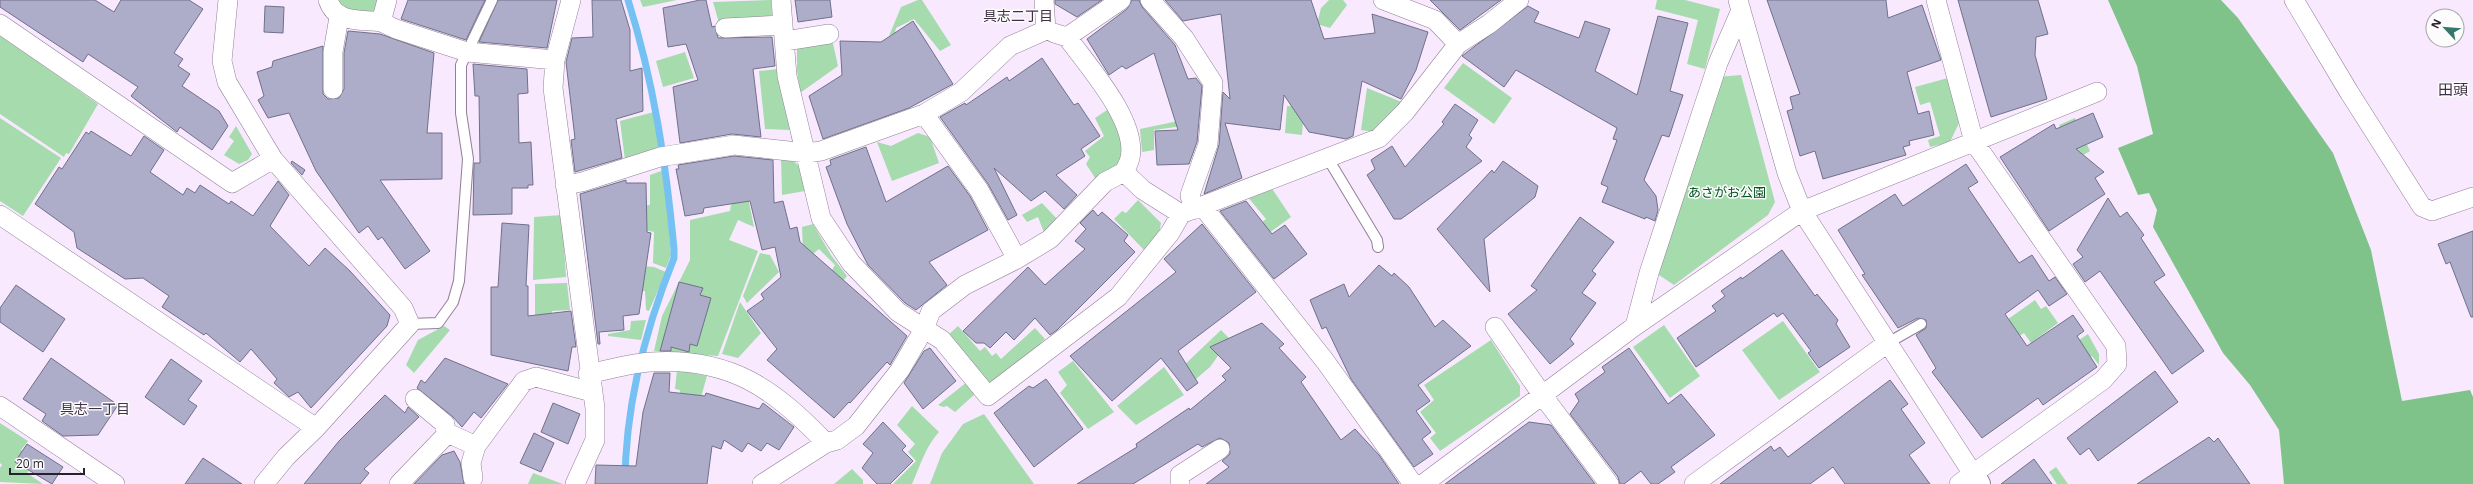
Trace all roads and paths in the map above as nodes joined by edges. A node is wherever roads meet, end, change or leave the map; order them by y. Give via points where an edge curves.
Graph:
1 (228, 0) edge
2 (328, 0) edge
3 (387, 0) edge
4 (492, 0) edge
5 (571, 0) edge
6 (781, 0) edge
7 (1044, 0) edge
8 (1121, 0) edge
9 (1150, 0) edge
10 (1383, 0) edge
11 (1519, 0) edge
12 (1936, 0) edge
13 (2294, 0) edge
14 (1739, 5) edge
15 (339, 17) junction
16 (381, 22) junction
17 (0, 24) edge
18 (724, 28) dead end
19 (1046, 30) junction
20 (784, 33) junction
21 (828, 34) dead end
22 (1066, 37) junction
23 (1458, 44) junction
24 (467, 52) junction
25 (555, 60) junction
26 (333, 90) dead end
27 (2097, 92) dead end
28 (924, 114) junction
29 (1974, 142) junction
30 (807, 153) junction
31 (1327, 157) junction
32 (273, 159) junction
33 (1124, 172) junction
34 (565, 185) junction
35 (2473, 197) edge
36 (1192, 210) junction
37 (1802, 211) junction
38 (0, 215) edge
39 (1378, 247) dead end
40 (1017, 259) junction
41 (410, 324) junction
42 (1921, 324) dead end
43 (1635, 326) junction
44 (1495, 327) dead end
45 (924, 329) junction
46 (1886, 344) junction
47 (588, 374) junction
48 (592, 392) junction
49 (1543, 396) junction
50 (415, 399) dead end
51 (0, 406) edge
52 (316, 428) junction
53 (446, 435) junction
54 (826, 444) junction
55 (476, 446) junction
56 (1220, 448) dead end
57 (473, 478) dead end
58 (1970, 481) edge
59 (1178, 483) edge
60 (115, 484) edge
61 (264, 484) edge
62 (398, 484) edge
63 (575, 484) edge
64 (762, 484) edge
65 (1413, 484) edge
66 (1423, 484) edge
67 (1609, 484) edge
68 (1694, 484) edge

1 - 32 street via 222,61 227,82
2 - 15 street via 331,10
3 - 16 street
4 - 24 lane
5 - 25 street
6 - 20 street
7 - 19 street
8 - 22 street
9 - 36 street via 1184,38 1212,83 1208,144 1190,195
10 - 23 street via 1435,20
11 - 23 street via 1490,24
12 - 29 street
13 - 35 street via 2348,92 2422,207 2432,211
14 - 37 street via 1787,173
14 - 43 street via 1649,273
15 - 16 street
15 - 26 street via 334,52
16 - 24 street
17 - 32 street via 232,183
18 - 20 street
19 - 22 street
19 - 28 street via 1010,46 960,92
20 - 21 street
20 - 30 street via 787,76
22 - 33 street via 1118,108 1128,133 1130,157
23 - 31 street via 1404,112 1379,138
24 - 25 street
24 - 41 lane via 461,65 461,113 468,159 459,281 453,302 438,323
25 - 34 street via 553,88
27 - 29 street
28 - 30 street via 821,151
28 - 40 street via 979,190
29 - 37 street
29 - 58 street via 2116,346 2117,364 2103,380
30 - 34 street via 734,145 666,156
30 - 45 street via 821,218 851,263 898,312
31 - 36 street via 1217,198
31 - 39 lane via 1377,240
32 - 41 street via 403,308
33 - 36 street via 1143,190
33 - 40 street via 1105,182 1050,239
34 - 47 street
36 - 45 street via 1118,297 988,396 942,340
36 - 65 street via 1325,361
37 - 43 street
37 - 46 street
38 - 52 street
40 - 45 street via 965,284 931,311
41 - 52 street
42 - 46 lane
43 - 49 street
44 - 49 street
45 - 54 street via 900,370 856,426 837,440
46 - 58 street
46 - 68 street
47 - 48 street
47 - 54 street via 643,363 693,362 726,371 771,392
48 - 55 street via 536,377 524,381
48 - 63 street via 595,440
49 - 66 street
49 - 67 street
50 - 53 street via 445,424
51 - 60 street
52 - 61 street via 286,457
53 - 55 street via 452,435
53 - 62 street
54 - 64 street
55 - 57 street via 471,463
56 - 59 street via 1180,475

